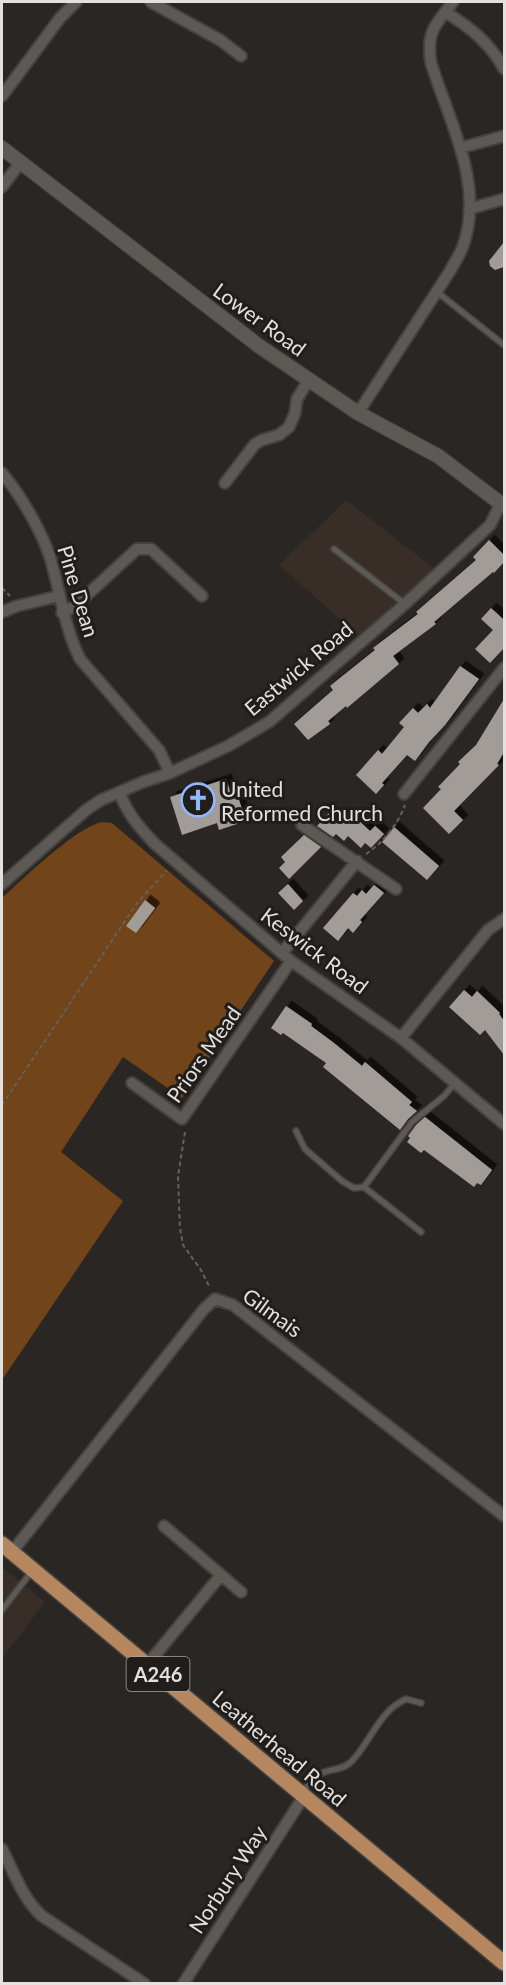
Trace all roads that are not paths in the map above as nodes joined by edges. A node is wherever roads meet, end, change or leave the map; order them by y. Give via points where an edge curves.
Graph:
1 (76, 2) edge
2 (151, 2) edge
3 (453, 2) edge
4 (445, 12) junction
5 (241, 56) dead end
6 (504, 69) edge
7 (2, 96) edge
8 (504, 136) edge
9 (2, 148) edge
10 (460, 148) junction
11 (20, 163) junction
12 (2, 187) edge
13 (504, 199) edge
14 (470, 210) junction
15 (436, 291) junction
16 (504, 345) edge
17 (308, 381) junction
18 (358, 413) junction
19 (2, 473) edge
20 (225, 483) dead end
21 (503, 504) edge
22 (334, 549) dead end
23 (59, 596) junction
24 (202, 596) dead end
25 (405, 604) junction
26 (2, 612) edge
27 (62, 613) junction
28 (504, 668) edge
29 (170, 772) junction
30 (119, 792) junction
31 (404, 794) road end
32 (302, 825) dead end
33 (357, 861) junction
34 (2, 884) edge
35 (396, 889) dead end
36 (504, 919) edge
37 (282, 953) junction
38 (291, 961) junction
39 (400, 1038) junction
40 (132, 1083) dead end
41 (455, 1083) junction
42 (504, 1124) edge
43 (296, 1131) dead end
44 (364, 1187) junction
45 (421, 1232) dead end
46 (504, 1516) edge
47 (164, 1526) dead end
48 (7, 1548) edge
49 (33, 1569) junction
50 (221, 1575) junction
51 (241, 1592) dead end
52 (2, 1610) edge
53 (147, 1665) junction
54 (421, 1703) dead end
55 (303, 1794) junction
56 (2, 1849) edge
57 (504, 1963) edge
58 (145, 1983) edge
59 (183, 1983) edge

1 - 7 street
2 - 5 street
3 - 4 street
4 - 6 street via 476,33
4 - 10 street via 429,37 430,55
8 - 10 street
9 - 11 street, Lower Road
10 - 14 street
11 - 12 street
11 - 17 street, Lower Road
13 - 14 street
14 - 15 street via 462,249
15 - 16 lane
15 - 18 street
17 - 18 street, Lower Road
17 - 20 street via 297,399 289,427 255,444
18 - 21 street, Lower Road via 438,456
19 - 23 street, Pine Dean via 27,509 49,554
21 - 25 street, Eastwick Road via 490,525
22 - 25 lane
23 - 26 street
23 - 27 street, Pine Dean
24 - 27 street via 151,549 137,549 75,606
25 - 29 street, Eastwick Road via 269,722
27 - 29 street, Pine Dean via 80,659 159,750
28 - 31 street
29 - 30 street, Eastwick Road
30 - 34 street, Eastwick Road via 86,810
30 - 37 street, Keswick Road via 135,824
32 - 33 street
33 - 35 street
33 - 37 street
36 - 39 street via 488,930
37 - 38 street, Keswick Road
38 - 39 street, Keswick Road
38 - 40 street, Priors Mead via 182,1119
39 - 41 street, Keswick Road
41 - 42 street, Keswick Road
41 - 44 lane via 412,1122
43 - 44 lane via 305,1149 342,1181 354,1188
44 - 45 lane
46 - 48 street, Gilmais via 233,1305 215,1299
47 - 50 street
48 - 49 main road, Leatherhead Road / A246
49 - 52 lane
49 - 53 main road, Leatherhead Road / A246
50 - 51 street
50 - 53 street
53 - 55 main road, Leatherhead Road / A246
54 - 55 lane via 406,1699 392,1708 352,1762 318,1775
55 - 57 main road, Leatherhead Road / A246
55 - 59 street, Norbury Way
56 - 58 street via 33,1907 42,1916

